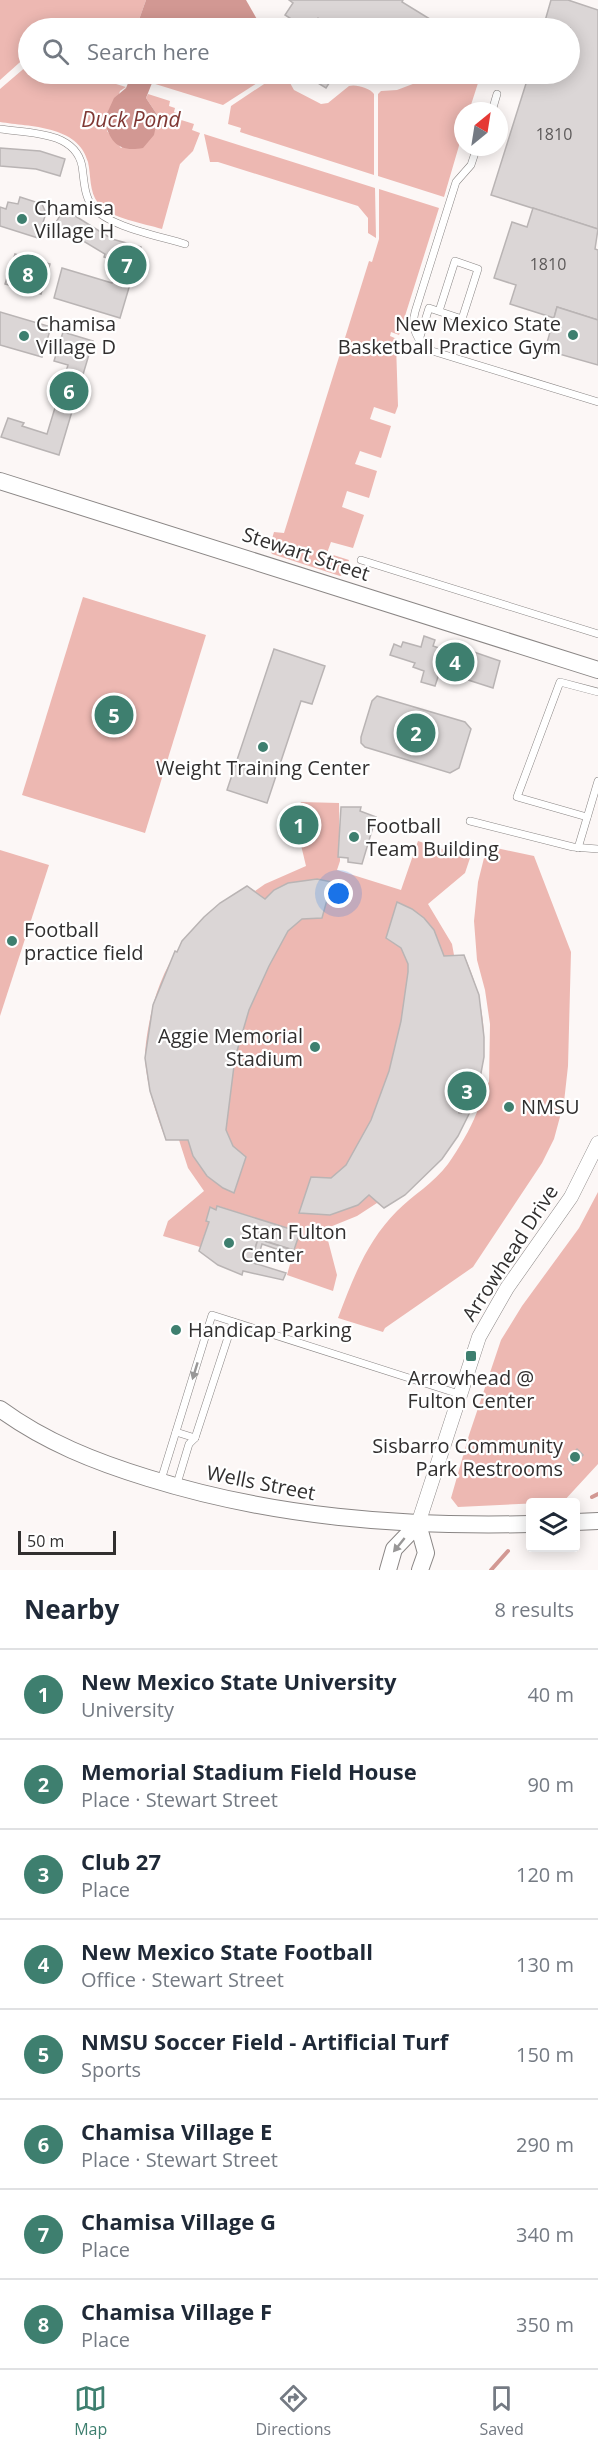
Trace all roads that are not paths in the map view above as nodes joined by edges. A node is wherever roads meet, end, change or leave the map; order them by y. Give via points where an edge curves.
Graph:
1 (497, 94) dead end
2 (495, 102) edge
3 (0, 129) edge
4 (474, 156) edge
5 (185, 244) dead end
6 (439, 311) junction
7 (419, 340) junction
8 (598, 402) edge
9 (0, 481) edge
10 (361, 560) dead end
11 (598, 634) edge
12 (598, 670) edge
13 (598, 692) edge
14 (598, 781) edge
15 (587, 817) junction
16 (470, 821) dead end
17 (578, 848) junction
18 (598, 849) edge
19 (598, 1143) edge
20 (233, 1322) junction
21 (459, 1394) junction
22 (0, 1409) edge
23 (176, 1432) junction
24 (195, 1438) junction
25 (168, 1484) junction
26 (598, 1521) edge
27 (580, 1522) edge
28 (418, 1524) junction
29 (526, 1524) edge
30 (388, 1570) edge
31 (420, 1570) edge

1 - 2 lane
3 - 5 lane via 64,141 81,163 92,206 120,224
4 - 7 lane via 456,182 415,312 413,327
6 - 6 lane via 462,319 477,269 455,261
6 - 7 lane via 429,308
7 - 8 lane via 429,350
9 - 12 street, Stewart Street
10 - 11 lane
13 - 15 lane via 560,682 517,797
14 - 15 lane
15 - 17 lane
16 - 17 lane
17 - 18 lane
19 - 21 street, Arrowhead Drive via 571,1197 487,1321
20 - 21 lane
20 -> 23 lane via 212,1315
20 - 24 lane
21 - 28 street, Arrowhead Drive
22 - 25 street, Wells Street via 73,1451
23 - 24 lane
23 - 25 lane
24 - 25 lane
25 - 28 street, Wells Street via 314,1516
26 - 27 street
28 - 29 street, Wells Street
28 -> 30 street, Arrowhead Drive via 394,1549
28 - 31 street via 426,1553

